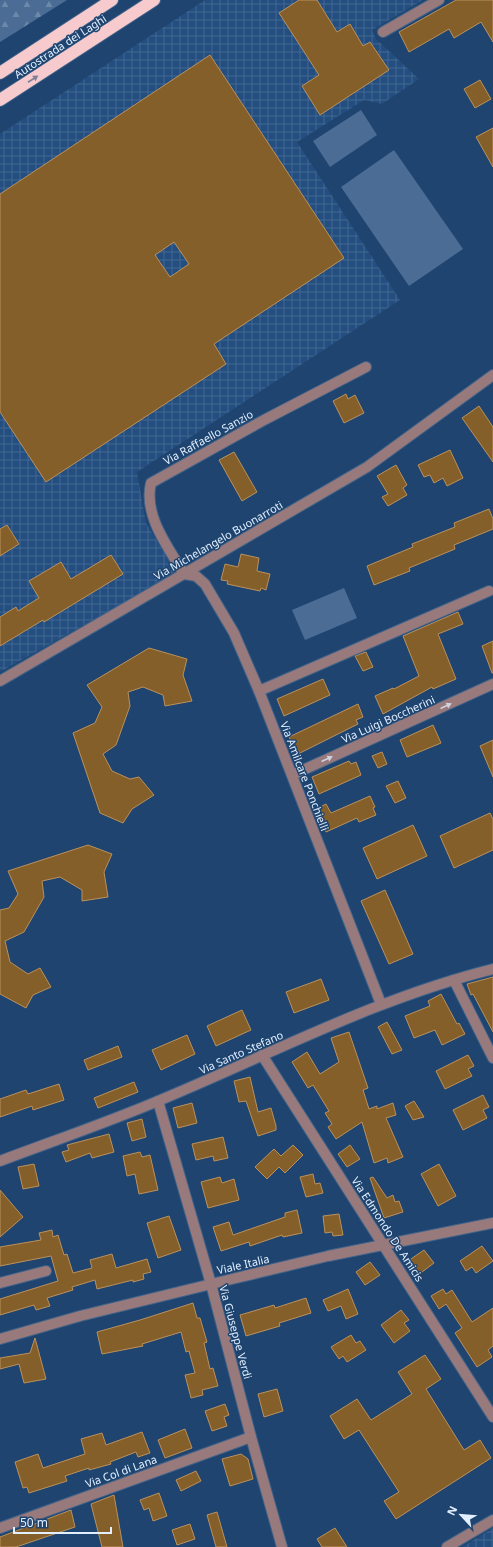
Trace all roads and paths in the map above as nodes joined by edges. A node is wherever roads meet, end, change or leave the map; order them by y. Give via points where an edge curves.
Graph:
1 (112, 0) edge
2 (154, 0) edge
3 (439, 0) edge
4 (383, 32) dead end
5 (0, 73) edge
6 (0, 100) edge
7 (366, 367) dead end
8 (493, 376) edge
9 (184, 574) junction
10 (489, 591) dead end
11 (0, 680) edge
12 (493, 684) edge
13 (259, 691) junction
14 (292, 775) junction
15 (493, 970) edge
16 (454, 980) junction
17 (381, 1004) junction
18 (262, 1055) junction
19 (493, 1058) edge
20 (158, 1101) junction
21 (0, 1161) edge
22 (493, 1223) edge
23 (385, 1246) junction
24 (46, 1271) dead end
25 (0, 1283) edge
26 (211, 1284) junction
27 (0, 1339) edge
28 (493, 1418) edge
29 (251, 1437) junction
30 (493, 1520) edge
31 (0, 1528) edge
32 (282, 1547) edge
33 (447, 1547) edge

1 - 5 highway, Autostrada dei Laghi
6 -> 2 highway, Autostrada dei Laghi
3 - 4 street
7 - 9 street, Via Raffaello Sanzio via 151,483 148,492 153,520
8 - 9 street, Via Michelangelo Buonarroti via 367,467
9 - 11 street, Via Michelangelo Buonarroti
9 - 13 street, Via Amilcare Ponchielli via 196,576 205,584 234,633
10 - 13 street
14 -> 12 street, Via Luigi Boccherini
13 - 14 street, Via Amilcare Ponchielli
14 - 17 street, Via Amilcare Ponchielli
15 - 16 street, Via Santo Stefano
16 - 17 street, Via Santo Stefano
16 - 19 street
17 - 18 street, Via Santo Stefano
18 - 20 street, Via Santo Stefano
18 - 23 street, Via Edmondo De Amicis
20 - 21 street, Via Santo Stefano
20 - 26 street, Via Giuseppe Verdi
22 - 23 street, Viale Italia
23 - 26 street, Viale Italia via 328,1256
23 - 28 street, Via Edmondo De Amicis
24 - 25 street
26 - 27 street, Viale Italia via 80,1316
26 - 29 street, Via Giuseppe Verdi
29 - 31 street, Via Col di Lana
29 - 32 street, Via Giuseppe Verdi
30 - 33 street

